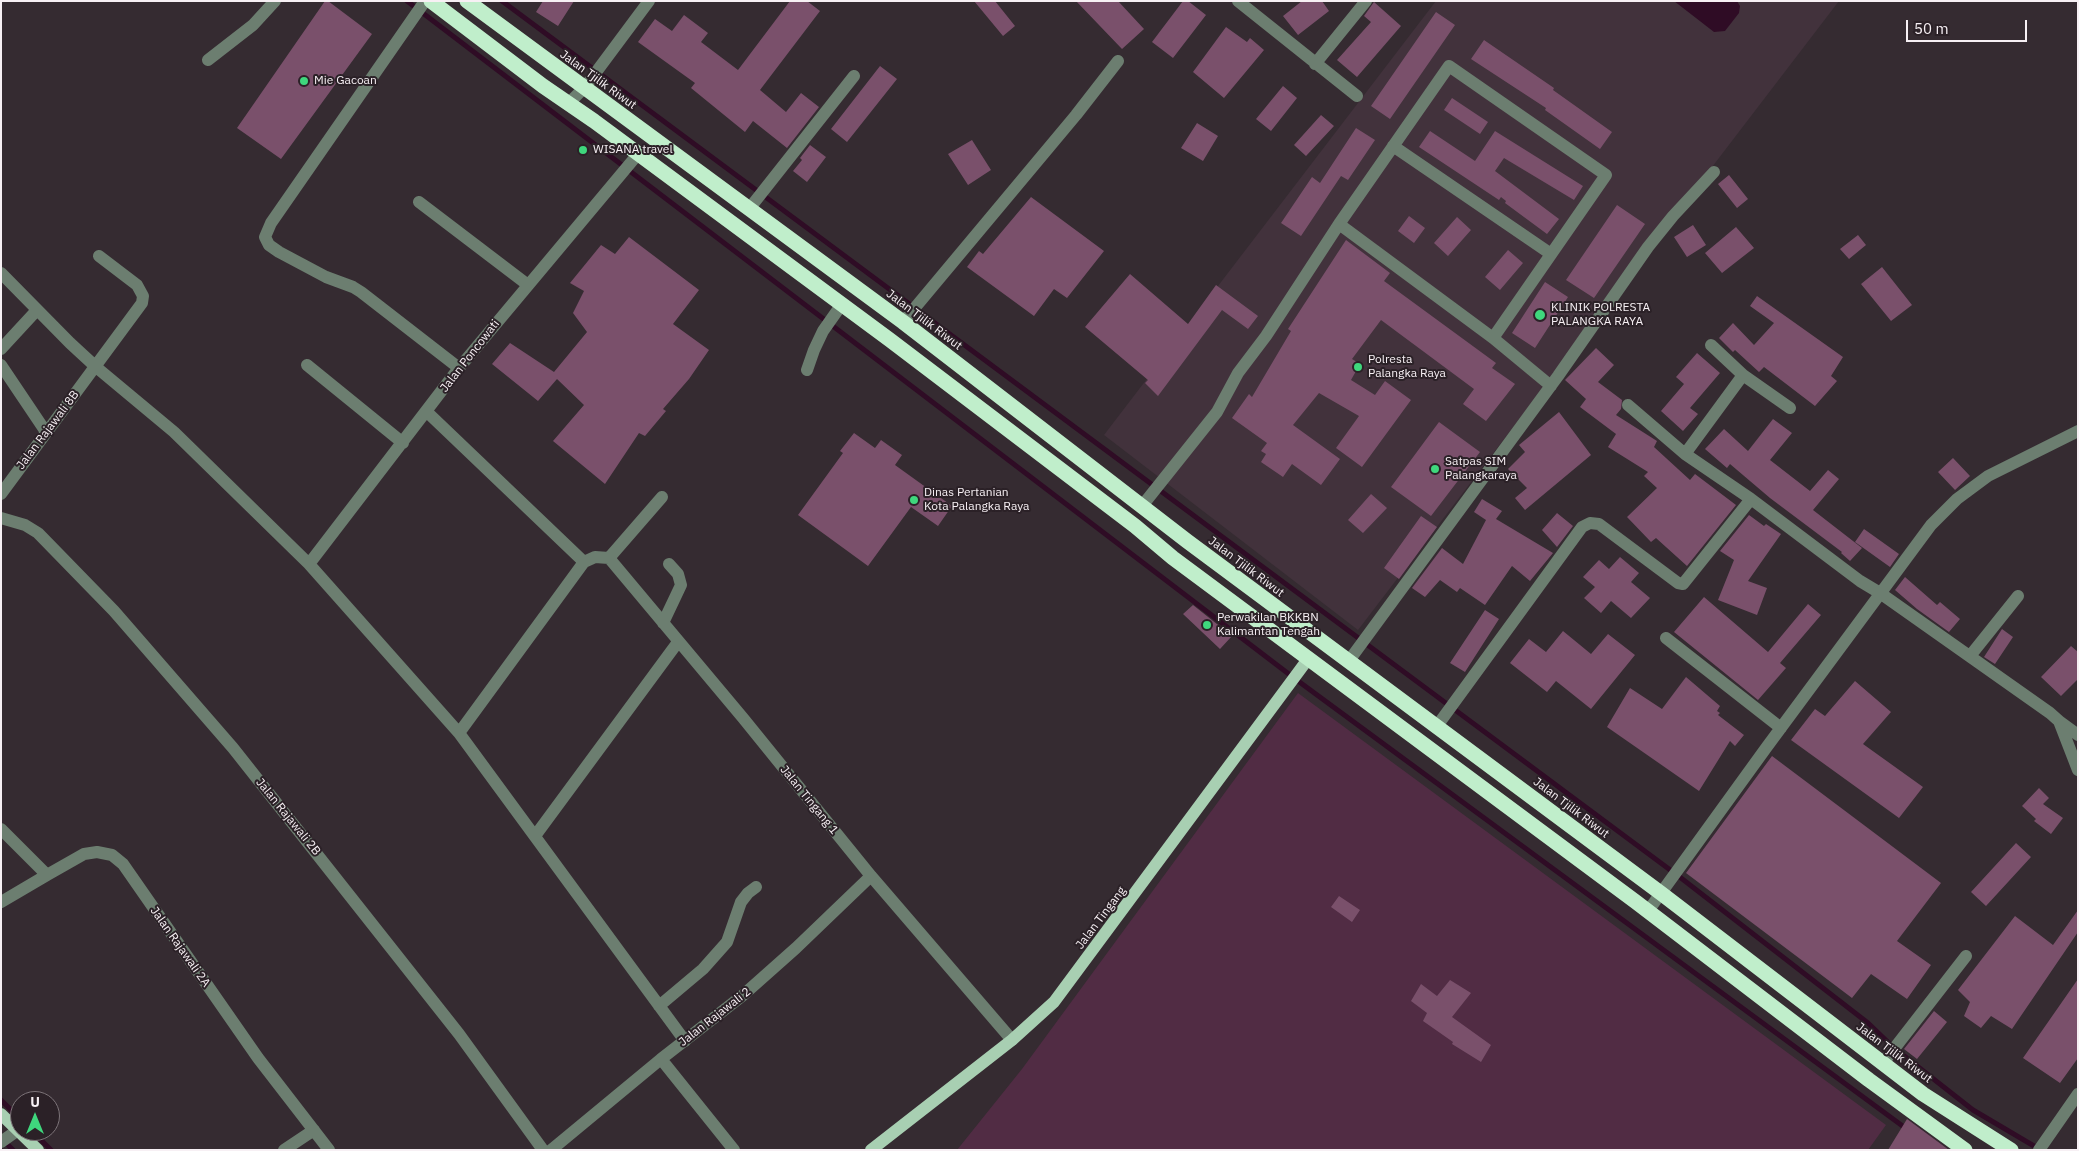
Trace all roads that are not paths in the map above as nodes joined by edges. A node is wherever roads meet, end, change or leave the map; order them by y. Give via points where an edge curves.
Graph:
1 (275, 1) edge
2 (425, 1) edge
3 (431, 1) edge
4 (467, 1) edge
5 (650, 1) edge
6 (1238, 1) edge
7 (1366, 1) edge
8 (208, 60) dead end
9 (1118, 61) dead end
10 (1316, 64) junction
11 (854, 76) dead end
12 (585, 87) junction
13 (1357, 96) dead end
14 (569, 103) junction
15 (1393, 146) junction
16 (638, 154) junction
17 (1714, 172) dead end
18 (419, 202) dead end
19 (749, 209) junction
20 (1339, 224) junction
21 (1551, 254) junction
22 (99, 256) dead end
23 (1, 273) edge
24 (528, 285) junction
25 (842, 304) junction
26 (37, 310) junction
27 (903, 322) junction
28 (1493, 338) junction
29 (1711, 345) dead end
30 (1, 349) edge
31 (1, 365) edge
32 (307, 365) dead end
33 (96, 367) junction
34 (459, 368) junction
35 (807, 370) dead end
36 (1743, 375) junction
37 (1551, 386) junction
38 (1628, 405) dead end
39 (1790, 408) dead end
40 (427, 412) junction
41 (2078, 431) edge
42 (46, 432) junction
43 (403, 443) junction
44 (1685, 454) junction
45 (1, 494) edge
46 (662, 497) dead end
47 (1751, 499) junction
48 (1145, 508) junction
49 (1, 518) edge
50 (1135, 526) junction
51 (609, 558) junction
52 (584, 562) junction
53 (309, 564) junction
54 (669, 564) dead end
55 (1880, 593) junction
56 (2018, 596) dead end
57 (663, 623) junction
58 (1666, 638) dead end
59 (678, 642) junction
60 (1970, 656) junction
61 (1308, 659) junction
62 (1348, 662) junction
63 (2059, 721) junction
64 (1437, 726) junction
65 (1781, 728) junction
66 (459, 733) junction
67 (2078, 735) edge
68 (2078, 770) edge
69 (1, 829) edge
70 (535, 836) junction
71 (47, 875) junction
72 (871, 876) junction
73 (756, 886) dead end
74 (1662, 894) junction
75 (1, 902) edge
76 (1648, 911) junction
77 (1966, 956) dead end
78 (659, 1006) junction
79 (1012, 1040) junction
80 (685, 1041) junction
81 (661, 1059) junction
82 (1883, 1063) junction
83 (2078, 1094) edge
84 (1, 1114) edge
85 (314, 1130) junction
86 (9, 1136) edge
87 (38, 1150) edge
88 (284, 1150) edge
89 (329, 1150) edge
90 (543, 1150) edge
91 (551, 1150) edge
92 (734, 1150) edge
93 (871, 1150) edge
94 (1965, 1150) edge
95 (2011, 1150) edge
96 (2039, 1150) edge

1 - 8 street via 253,25
2 - 34 street via 271,223 266,237 269,245 279,252 326,277 353,286
3 - 14 highway
4 - 12 highway, Jalan Tjilik Riwut
5 - 12 street
6 - 10 street
7 - 10 street
9 - 27 street via 1076,116
10 - 13 street
11 - 19 street
12 - 14 street
12 - 19 highway, Jalan Tjilik Riwut
14 - 16 highway
15 - 20 street
15 - 21 street
15 - 21 street via 1449,66 1606,174
16 - 24 street, Jalan Poncowati
16 - 25 highway
17 - 37 street via 1648,247
18 - 24 street
19 - 27 highway, Jalan Tjilik Riwut
20 - 28 street
20 - 48 street via 1238,374 1218,412
21 - 28 street
22 - 33 street, Jalan Rajawali 8B via 138,285 143,296 138,309
23 - 26 street
24 - 34 street, Jalan Poncowati
25 - 35 street via 823,331
25 - 50 highway
26 - 30 street
26 - 33 street
27 - 48 highway, Jalan Tjilik Riwut
28 - 37 street
29 - 36 street
31 - 42 street
32 - 43 street
33 - 42 street, Jalan Rajawali 8B
33 - 53 street via 174,432
34 - 40 street, Jalan Poncowati
36 - 39 street
36 - 44 street
37 - 62 street
38 - 44 street
40 - 43 street, Jalan Poncowati
40 - 52 street
41 - 55 street via 1988,476 1957,499 1931,525
42 - 45 street, Jalan Rajawali 8B
43 - 53 street, Jalan Poncowati
44 - 47 street
46 - 51 street
47 - 55 street
47 - 64 street via 1683,584 1598,524 1582,526
48 - 50 highway
48 - 62 highway, Jalan Tjilik Riwut
49 - 90 street, Jalan Rajawali 2B via 25,525 38,533 114,610 226,740 459,1034
50 - 61 highway
51 - 52 street via 595,557
51 - 57 street, Jalan Tingang 1
52 - 66 street
53 - 66 street
54 - 57 street via 678,574 681,585
55 - 60 street
55 - 65 street
56 - 60 street
57 - 59 street, Jalan Tingang 1
58 - 65 street
59 - 70 street
59 - 72 street, Jalan Tingang 1
60 - 63 street
61 - 76 highway
61 - 79 main road, Jalan Tingang via 1068,986
62 - 64 highway, Jalan Tjilik Riwut
63 - 67 street
63 - 68 street
64 - 74 highway, Jalan Tjilik Riwut
65 - 74 street
66 - 70 street
69 - 71 street
70 - 78 street
71 - 75 street, Jalan Rajawali 2A
71 - 85 street, Jalan Rajawali 2A via 84,854 97,852 112,855 123,864 258,1058
72 - 79 street, Jalan Tingang 1
72 - 80 street, Jalan Rajawali 2 via 766,976
73 - 78 street via 741,902 727,942 703,969
74 - 76 street
74 - 82 highway, Jalan Tjilik Riwut
76 - 94 highway
77 - 82 street
78 - 80 street
79 - 93 main road, Jalan Tingang
80 - 81 street, Jalan Rajawali 2
81 - 91 street, Jalan Rajawali 2
81 - 92 street
82 - 95 highway, Jalan Tjilik Riwut via 1945,1109
83 - 96 street
84 - 86 main road
85 - 88 street
85 - 89 street, Jalan Rajawali 2A
86 - 87 main road

